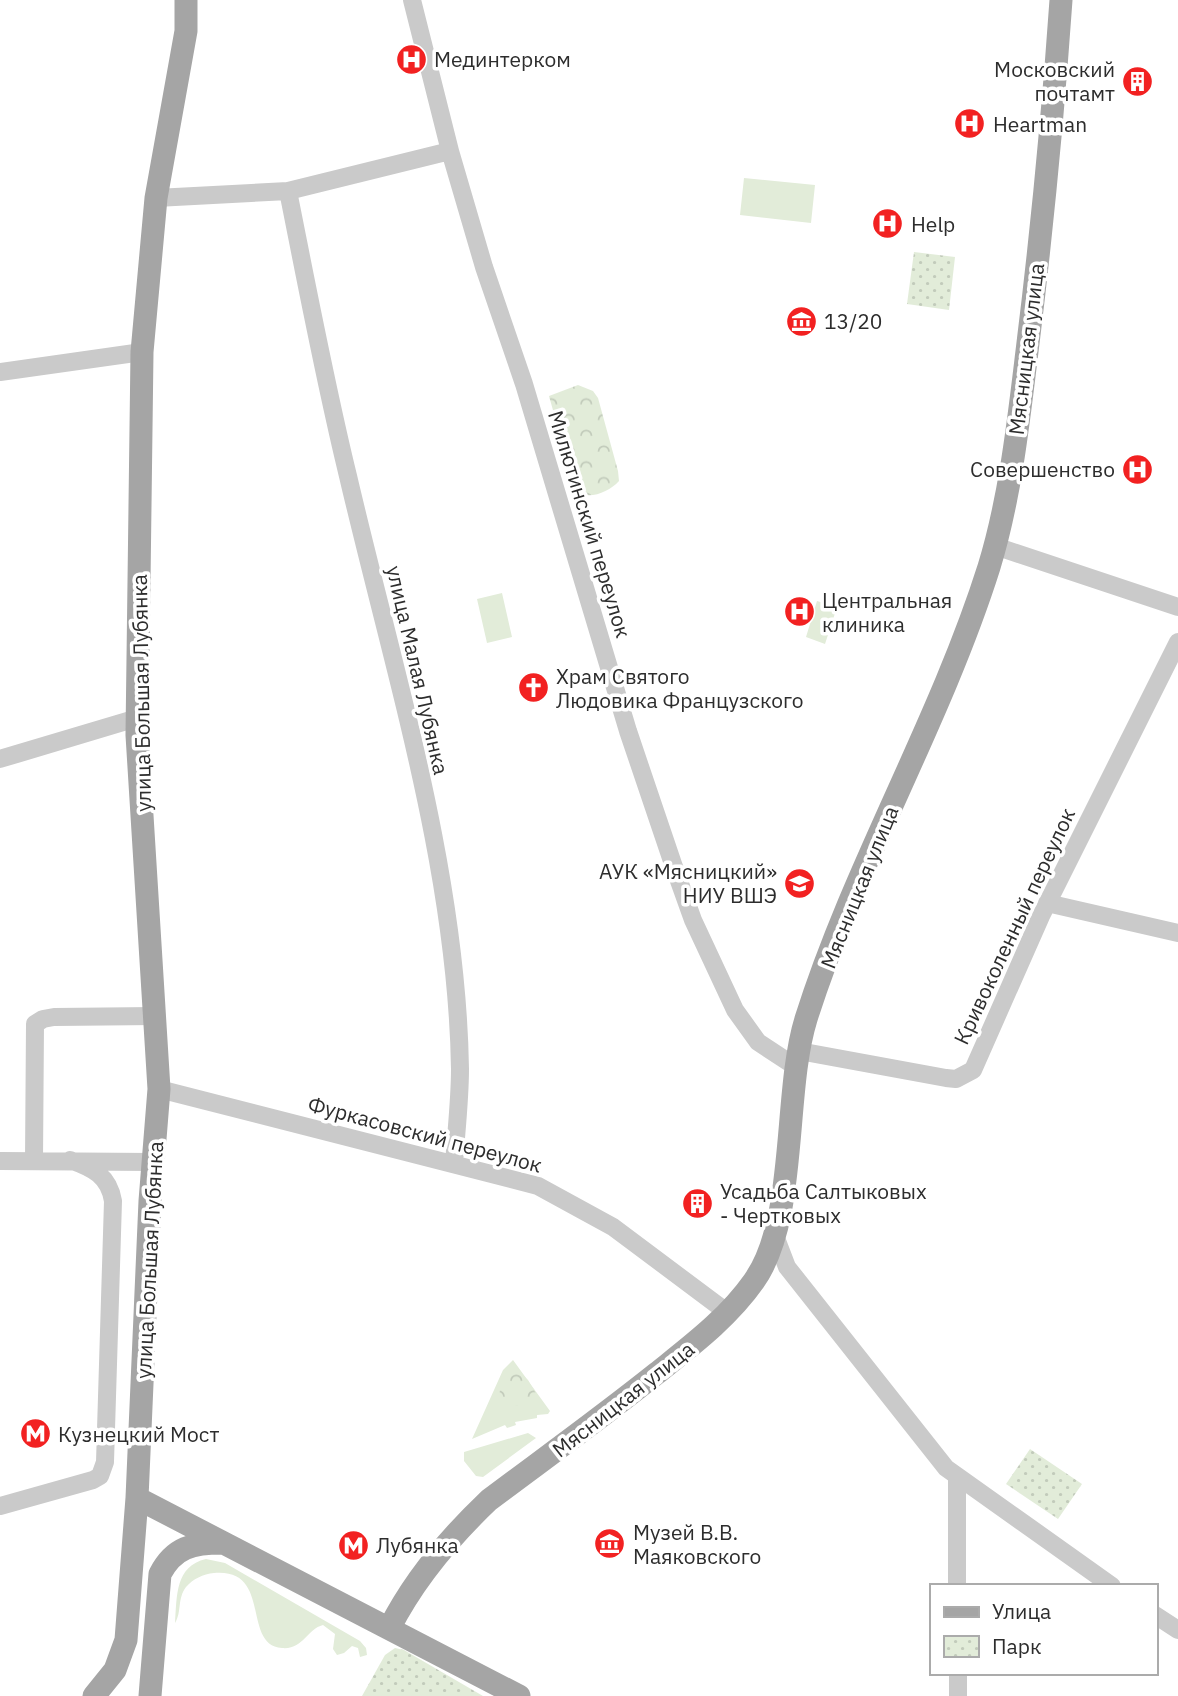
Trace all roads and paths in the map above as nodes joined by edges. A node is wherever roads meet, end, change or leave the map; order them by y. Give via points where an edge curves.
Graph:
1 (186, 0) edge
2 (412, 0) edge
3 (1061, 0) edge
4 (450, 151) junction
5 (288, 191) junction
6 (156, 198) junction
7 (142, 352) junction
8 (0, 372) edge
9 (995, 546) junction
10 (1178, 607) edge
11 (1178, 642) edge
12 (137, 718) junction
13 (0, 759) edge
14 (1047, 903) junction
15 (1178, 933) edge
16 (156, 1016) junction
17 (797, 1059) junction
18 (159, 1089) junction
19 (34, 1160) junction
20 (70, 1160) junction
21 (0, 1161) edge
22 (153, 1162) junction
23 (454, 1164) junction
24 (774, 1233) junction
25 (728, 1313) junction
26 (957, 1477) junction
27 (137, 1497) junction
28 (0, 1506) edge
29 (225, 1543) junction
30 (957, 1584) edge
31 (1109, 1584) edge
32 (1157, 1616) edge
33 (390, 1628) junction
34 (1178, 1630) edge
35 (958, 1675) edge
36 (94, 1696) edge
37 (150, 1696) edge
38 (519, 1696) edge
39 (958, 1696) edge

1 - 6 main road, улица Большая Лубянка via 180,69
2 - 4 street, Милютинский переулок
3 - 9 main road, Мясницкая улица via 1021,400
4 - 5 street
4 - 17 street, Милютинский переулок via 628,731 693,920 750,1034
5 - 6 street
5 - 23 street, улица Малая Лубянка via 348,477 418,763 442,899 460,1071
6 - 7 main road, улица Большая Лубянка
7 - 8 street
7 - 12 main road, улица Большая Лубянка
9 - 10 street
9 - 17 main road, Мясницкая улица via 971,616 806,1019
11 - 14 street, Кривоколенный переулок
12 - 13 street
12 - 16 main road, улица Большая Лубянка
14 - 15 street
14 - 17 street, Кривоколенный переулок via 989,1038 973,1070 965,1076 946,1078
16 - 18 main road, улица Большая Лубянка
16 - 19 street via 54,1017 34,1024
17 - 24 main road, Мясницкая улица
18 - 22 main road, улица Большая Лубянка
18 - 23 street, Фуркасовский переулок
19 - 20 street
19 - 21 street
20 - 22 street
20 - 28 street via 100,1173 113,1201 103,1470 93,1480
22 - 27 main road, улица Большая Лубянка
23 - 25 street, Фуркасовский переулок via 551,1192 613,1227
24 - 25 main road, Мясницкая улица via 757,1278
24 - 26 street via 793,1276
25 - 33 main road, Мясницкая улица via 624,1400 489,1500 428,1564
26 - 30 street
26 - 31 street
27 - 29 main road
27 - 36 main road, улица Большая Лубянка via 127,1640 115,1670
29 - 33 main road
29 - 37 main road via 186,1547 167,1561 160,1574
32 - 34 street
33 - 38 main road
35 - 39 street

